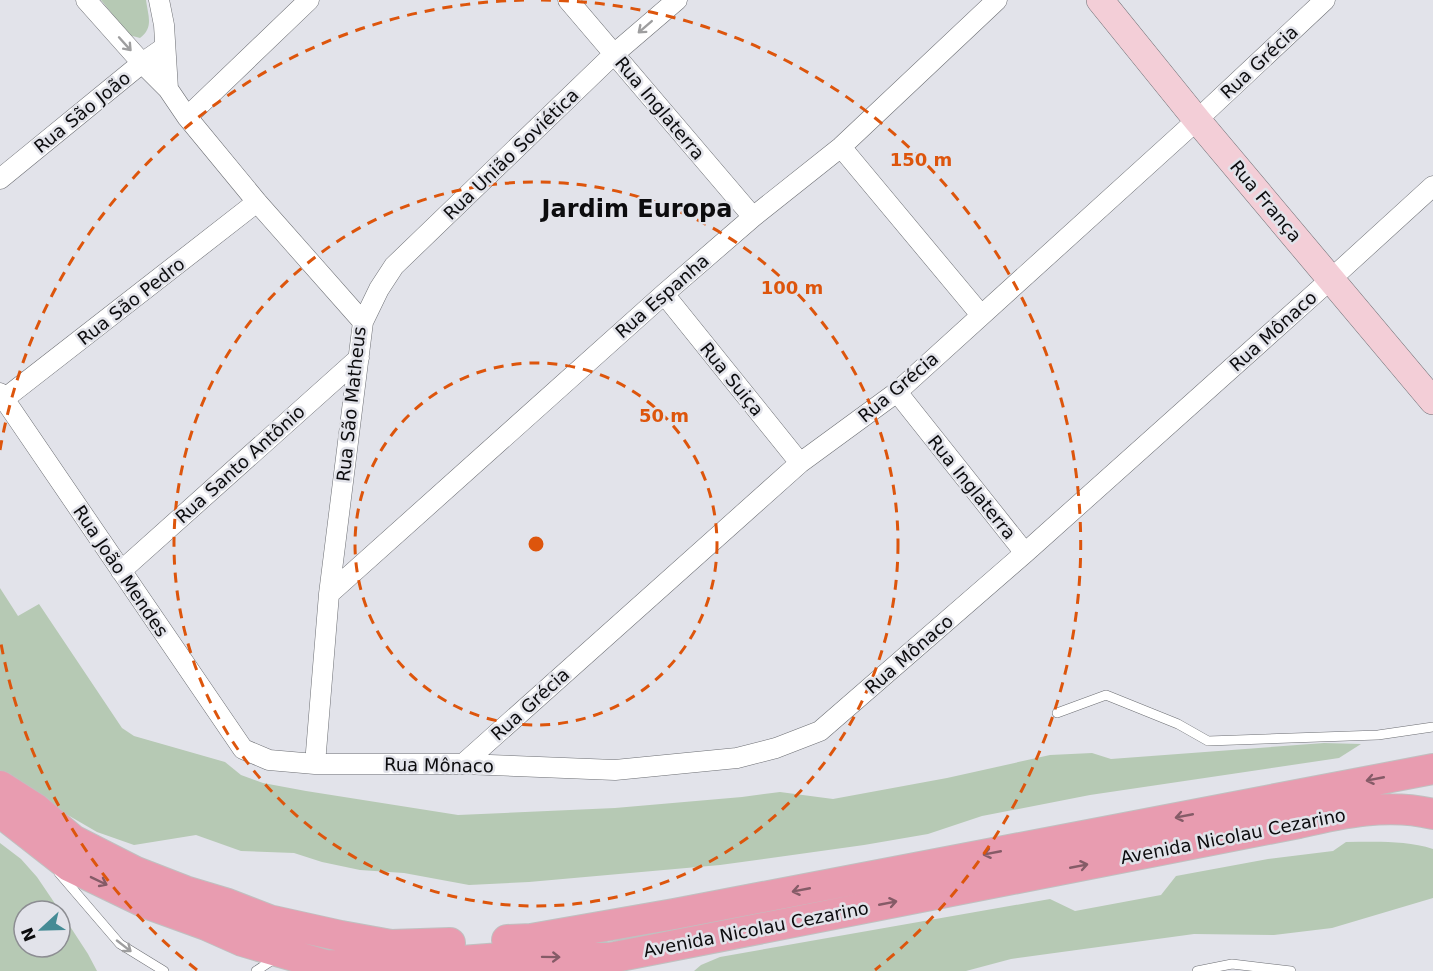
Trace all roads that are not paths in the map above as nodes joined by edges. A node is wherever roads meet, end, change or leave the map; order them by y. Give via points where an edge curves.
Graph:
1 (86, 0) edge
2 (159, 0) edge
3 (309, 0) edge
4 (568, 0) edge
5 (677, 0) edge
6 (997, 0) edge
7 (1100, 0) edge
8 (1325, 0) edge
9 (165, 46) junction
10 (614, 54) junction
11 (142, 63) junction
12 (168, 89) junction
13 (188, 117) junction
14 (1197, 120) junction
15 (841, 147) junction
16 (0, 179) edge
17 (1433, 186) edge
18 (257, 202) junction
19 (753, 217) junction
20 (1331, 279) junction
21 (664, 294) junction
22 (981, 315) junction
23 (363, 322) junction
24 (359, 358) junction
25 (897, 392) junction
26 (2, 396) edge
27 (1433, 401) edge
28 (800, 464) junction
29 (1025, 553) junction
30 (121, 571) junction
31 (329, 594) junction
32 (1057, 713) dead end
33 (1433, 727) edge
34 (243, 749) joint
35 (315, 764) junction
36 (463, 764) junction
37 (1433, 769) edge
38 (0, 786) edge
39 (1433, 814) edge
40 (8, 818) edge
41 (282, 954) junction
42 (325, 964) junction
43 (607, 964) edge
44 (1234, 967) edge
45 (164, 971) edge
46 (256, 971) edge
47 (358, 971) edge
48 (1197, 971) edge
49 (1291, 971) edge

1 -> 11 street, Rua São Matheus
2 - 9 street
3 - 13 street
4 - 10 street, Rua Inglaterra
5 -> 10 street, Rua União Soviética
6 - 15 street, Rua Espanha
7 - 14 street, Rua França
8 - 14 street, Rua Grécia
9 - 11 street, Rua São João
9 - 12 street
10 - 19 street, Rua Inglaterra
10 - 23 street, Rua União Soviética via 394,266
11 - 12 street, Rua São Matheus
11 - 16 street, Rua São João
12 - 13 street, Rua São Matheus
13 - 18 street, Rua São Matheus
14 - 20 street, Rua França
14 - 22 street, Rua Grécia
15 - 19 street, Rua Espanha
15 - 22 street
17 - 20 street, Rua Mônaco
18 - 23 street, Rua São Matheus
18 - 26 street, Rua São Pedro
19 - 21 street, Rua Espanha
20 - 27 street, Rua França
20 - 29 street, Rua Mônaco
21 - 28 street, Rua Suiça
21 - 31 street, Rua Espanha
22 - 25 street, Rua Grécia
23 - 24 street, Rua São Matheus
24 - 30 street, Rua Santo Antônio
24 - 31 street, Rua São Matheus
25 - 28 street, Rua Grécia
25 - 29 street, Rua Inglaterra
26 - 30 street, Rua João Mendes
28 - 36 street, Rua Grécia
29 - 36 street, Rua Mônaco via 820,731 776,748 737,758 615,770
30 - 34 street, Rua João Mendes
31 - 35 street, Rua São Matheus
32 - 33 lane via 1106,695 1178,724 1208,741 1378,735
34 - 35 street, Rua Mônaco via 269,760
35 - 36 street, Rua Mônaco
37 -> 38 main road, Avenida Nicolau Cezarino via 531,939 391,945 269,920 136,872 73,840
43 -> 39 main road, Avenida Nicolau Cezarino via 1335,814 1387,809
40 -> 41 main road, Avenida Nicolau Cezarino via 69,866 148,904
40 -> 45 lane via 120,944
41 - 42 main road, Avenida Nicolau Cezarino
41 - 46 lane
42 -> 43 main road, Avenida Nicolau Cezarino via 397,967 501,958
42 - 47 street
44 - 48 lane
44 - 49 lane

